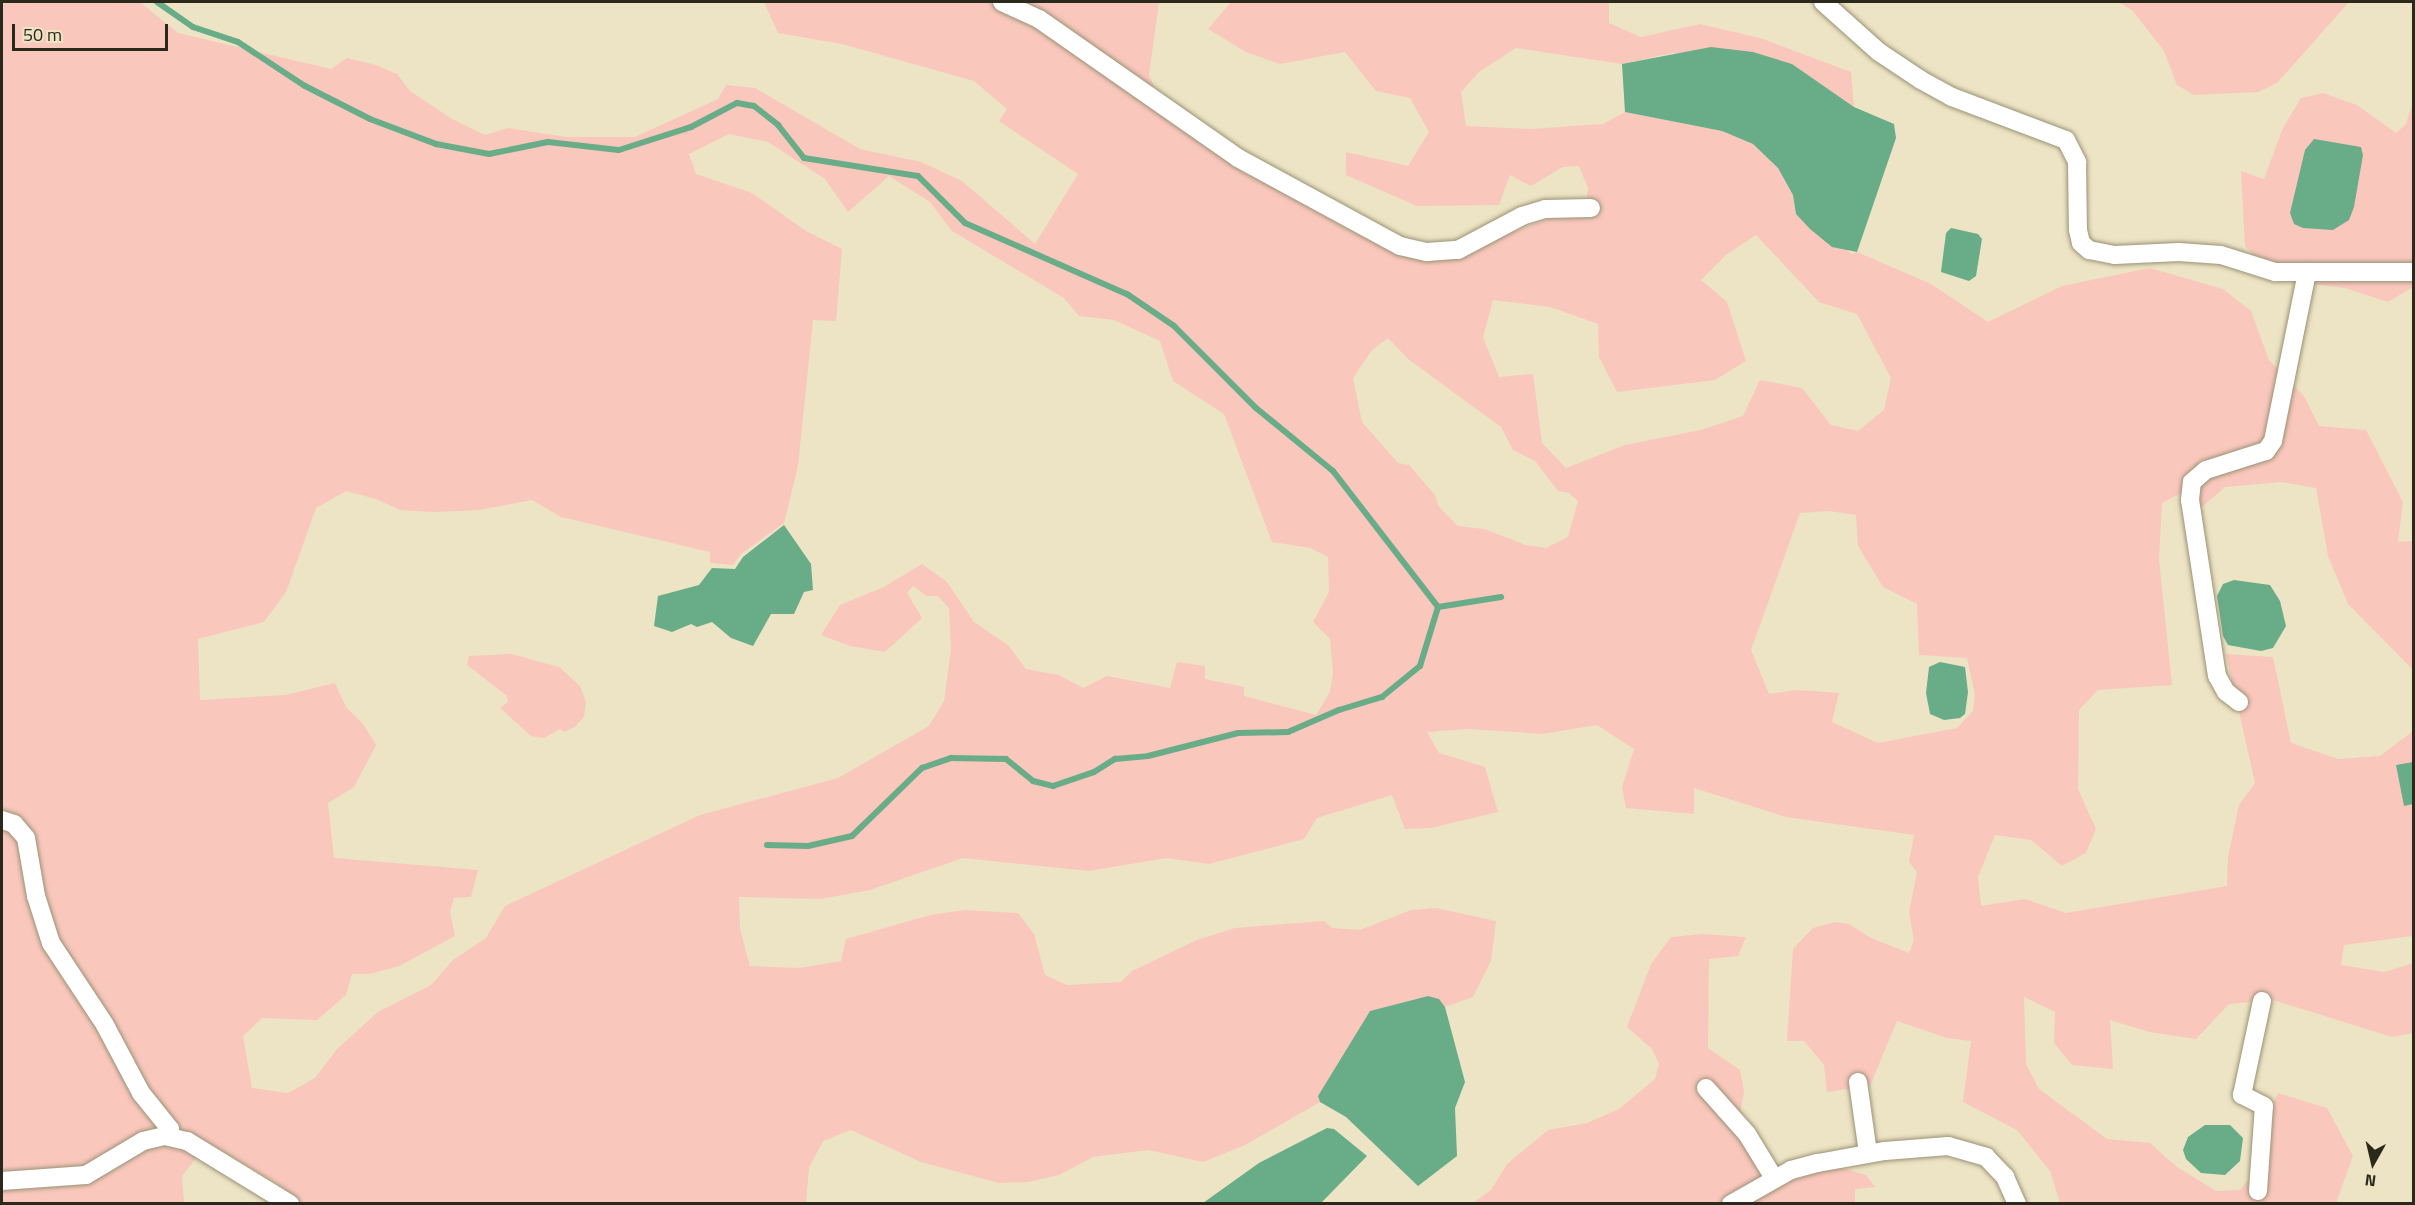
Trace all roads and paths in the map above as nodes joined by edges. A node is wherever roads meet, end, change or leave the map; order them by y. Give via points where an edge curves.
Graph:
1 (1002, 2) edge
2 (1823, 2) edge
3 (1591, 208) dead end
4 (2307, 272) junction
5 (2414, 272) edge
6 (2239, 702) dead end
7 (2, 819) edge
8 (2262, 1001) dead end
9 (1858, 1082) dead end
10 (1706, 1088) dead end
11 (171, 1137) junction
12 (1868, 1153) junction
13 (1774, 1178) junction
14 (2, 1181) edge
15 (2258, 1191) dead end
16 (290, 1203) edge
17 (1731, 1203) edge
18 (2017, 1203) edge

1 - 3 street via 1039,19 1238,158 1400,246 1427,252 1458,250 1522,216 1545,209
2 - 4 street via 1879,52 1921,80 1952,97 2066,140 2077,162 2078,230 2081,243 2089,250 2115,255 2209,254 2275,272
4 - 5 street
4 - 6 street via 2273,441 2266,451 2206,470 2192,482 2190,500 2217,676 2226,692
7 - 11 street via 14,824 26,838 36,896 51,943 105,1025 141,1093 170,1129
8 - 15 street via 2242,1095 2264,1106
9 - 12 street
10 - 13 street via 1747,1134
11 - 14 street via 143,1141 86,1175
11 - 16 street via 187,1141
12 - 13 street via 1791,1170
12 - 18 street via 1948,1146 1970,1150 1997,1166
13 - 17 street

